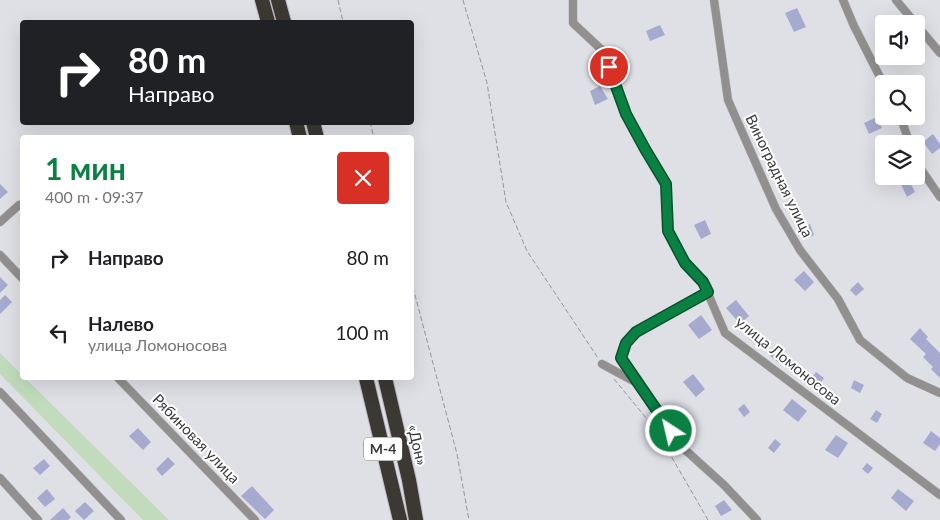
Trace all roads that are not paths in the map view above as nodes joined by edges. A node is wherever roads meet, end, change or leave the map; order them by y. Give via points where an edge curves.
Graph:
1 (262, 0) edge
2 (278, 0) edge
3 (573, 0) edge
4 (714, 0) edge
5 (843, 0) edge
6 (896, 0) edge
7 (908, 15) edge
8 (267, 20) edge
9 (283, 20) edge
10 (925, 35) edge
11 (940, 53) edge
12 (879, 75) edge
13 (925, 175) edge
14 (940, 197) edge
15 (19, 205) dead end
16 (0, 222) edge
17 (0, 255) edge
18 (20, 276) edge
19 (708, 292) junction
20 (602, 364) road end
21 (120, 380) edge
22 (366, 380) edge
23 (384, 380) edge
24 (637, 382) junction
25 (0, 392) edge
26 (940, 393) edge
27 (0, 478) edge
28 (940, 494) edge
29 (38, 520) edge
30 (121, 520) edge
31 (255, 520) edge
32 (400, 520) edge
33 (416, 520) edge
34 (757, 520) edge

1 - 8 highway
2 - 9 highway
3 - 19 street, улица Ломоносова via 574,23 604,52 626,114 666,184 668,231 685,263
4 - 26 street, Виноградная улица via 728,100 776,209 800,250 838,299 860,340 907,378
5 - 12 street
6 - 7 street
10 - 11 street
13 - 14 street
15 - 16 street
17 - 18 street
19 - 24 street via 636,332 626,343 621,358
19 - 28 street, улица Ломоносова via 726,333
20 - 24 street
21 - 31 street, Рябиновая улица
22 - 32 highway, М-4
23 - 33 highway, «Дон» / М-4
24 - 34 street via 682,447
25 - 30 street
27 - 29 street

